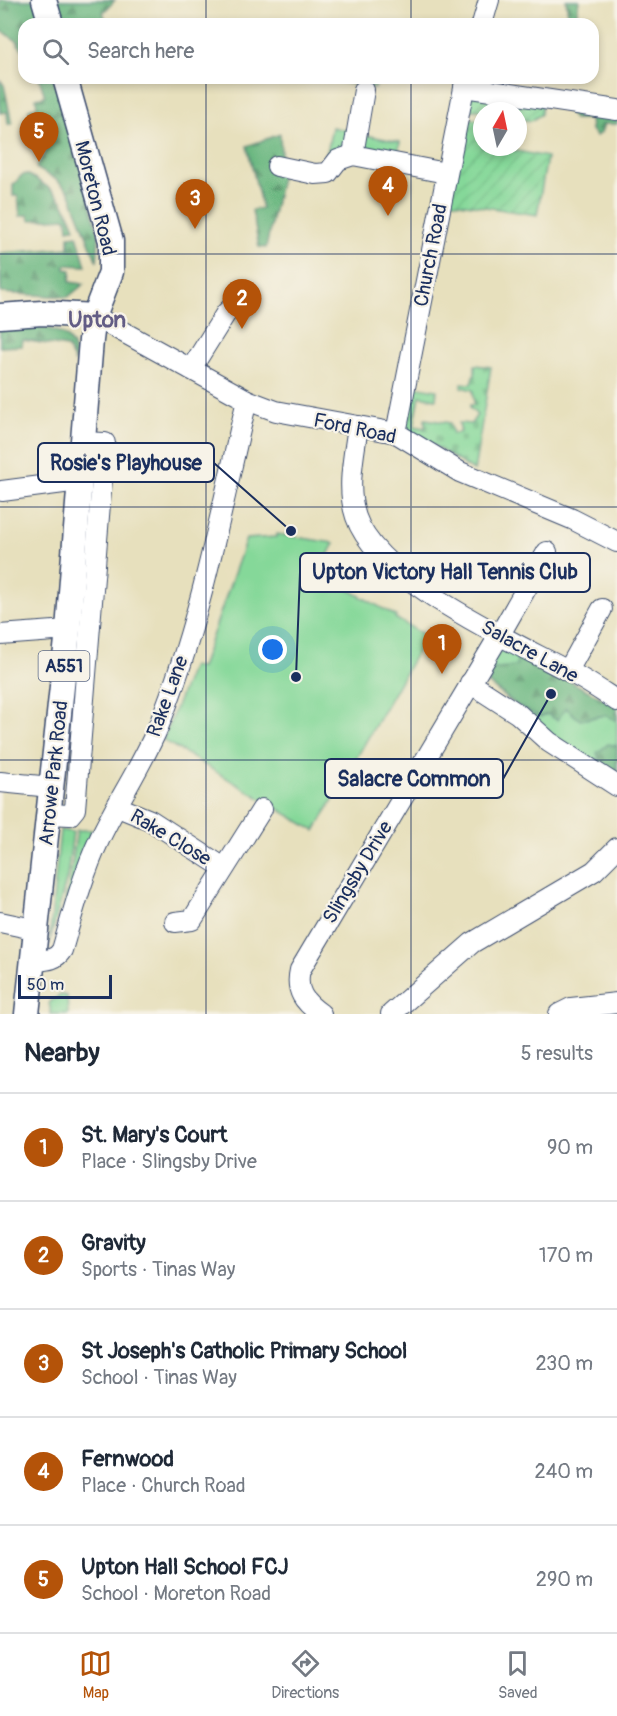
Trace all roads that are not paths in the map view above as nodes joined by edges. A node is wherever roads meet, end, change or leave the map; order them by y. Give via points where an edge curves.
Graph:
1 (44, 0) edge
2 (489, 0) edge
3 (49, 18) edge
4 (484, 18) edge
5 (67, 84) edge
6 (465, 84) edge
7 (471, 84) edge
8 (364, 90) dead end
9 (617, 110) edge
10 (353, 155) junction
11 (277, 166) dead end
12 (446, 173) junction
13 (243, 297) dead end
14 (0, 316) edge
15 (94, 316) junction
16 (191, 369) junction
17 (247, 400) junction
18 (358, 426) junction
19 (396, 433) junction
20 (81, 442) junction
21 (78, 481) junction
22 (2, 491) dead end
23 (617, 542) edge
24 (547, 552) dead end
25 (602, 609) dead end
26 (68, 630) junction
27 (0, 635) edge
28 (499, 636) junction
29 (568, 670) junction
30 (471, 683) junction
31 (617, 701) edge
32 (0, 782) edge
33 (617, 786) edge
34 (51, 787) junction
35 (118, 807) junction
36 (262, 809) dead end
37 (50, 814) junction
38 (617, 848) edge
39 (224, 868) junction
40 (0, 922) edge
41 (175, 922) dead end
42 (38, 930) junction
43 (34, 961) junction
44 (617, 1003) edge
45 (27, 1014) edge
46 (321, 1014) edge
47 (391, 1014) edge
48 (559, 1014) edge

1 - 3 main road
2 - 4 street
5 - 15 main road, Moreton Road / A551 via 111,241 111,272
6 - 12 street, Church Road
7 - 9 street
8 - 10 street
10 - 11 street via 338,160 328,173
10 - 12 street
12 - 19 street, Church Road
13 - 16 street via 226,313
14 - 15 main road
15 - 16 street, Ford Road
15 - 20 main road, Arrowe Park Road / A551
16 - 17 street, Ford Road
17 - 18 street, Ford Road via 276,411
17 - 35 street, Rake Lane via 191,629 159,725
18 - 19 street, Ford Road
18 - 28 street, Salacre Lane via 351,495 356,518 369,542 409,578
19 - 23 street, Ford Road via 460,472
20 - 21 main road, Arrowe Park Road / A551
20 - 37 street via 105,444 93,618 75,808 70,815
21 - 22 street
21 - 26 main road, Arrowe Park Road / A551
24 - 28 street, Slingsby Drive
25 - 29 street
26 - 27 street
26 - 34 main road, Arrowe Park Road / A551
28 - 29 street, Salacre Lane
28 - 30 street, Slingsby Drive
29 - 31 street, Salacre Lane
30 - 33 street via 518,714 549,742
30 - 46 street, Slingsby Drive via 300,970 297,983 301,995
32 - 34 street
34 - 37 main road, Arrowe Park Road / A551
35 - 39 street, Rake Close via 150,820
35 - 43 street, Rake Lane via 86,871 62,950 58,957
36 - 39 street, Rake Close
37 - 42 main road, Arrowe Park Road / A551
38 - 47 street via 594,871 472,943
39 - 41 street, Rake Close via 192,920
40 - 42 street
42 - 43 main road, Arrowe Park Road / A551
43 - 45 main road, Arrowe Park Road / A551
44 - 48 street via 571,1008

